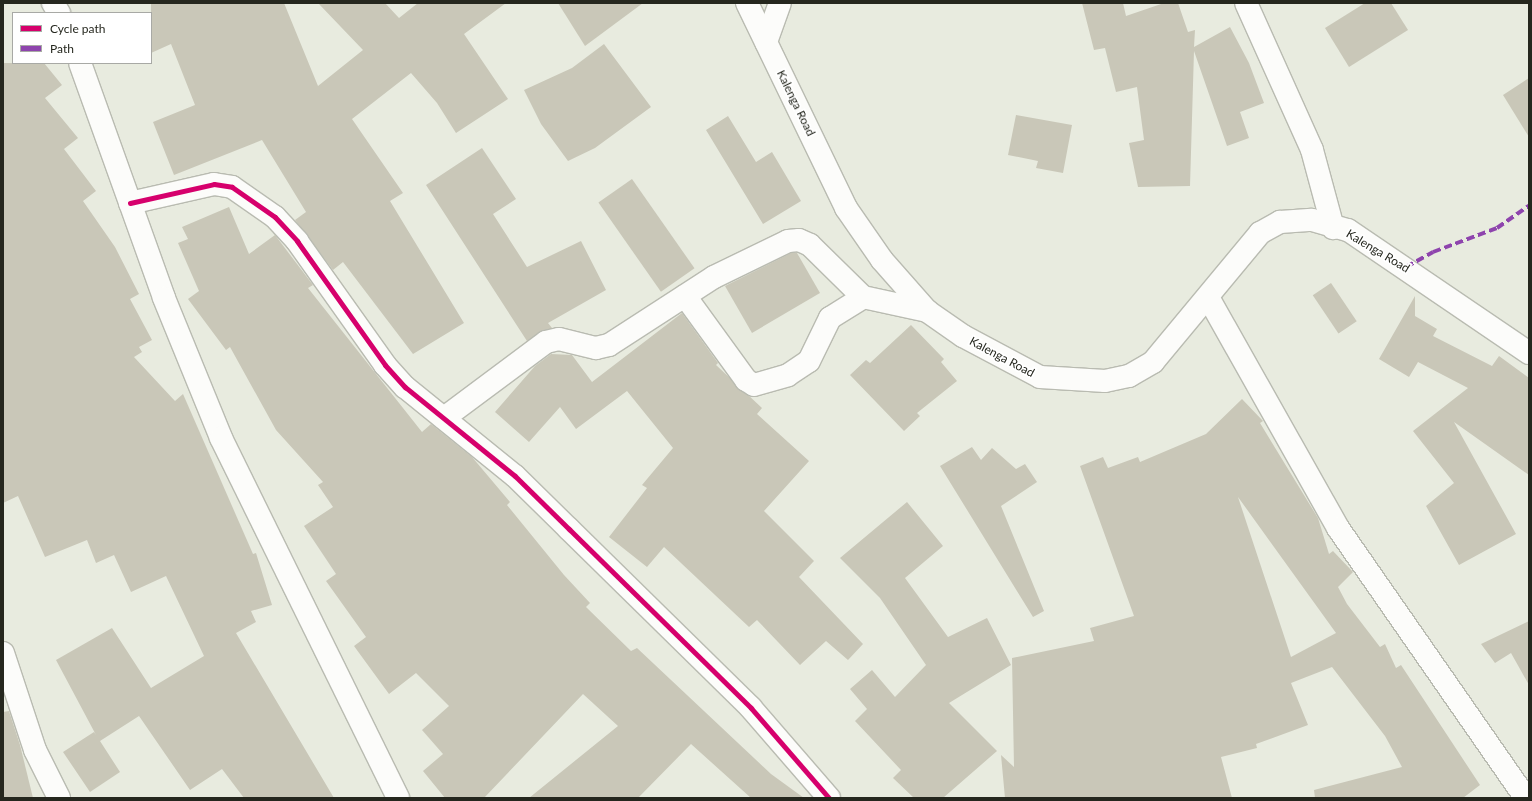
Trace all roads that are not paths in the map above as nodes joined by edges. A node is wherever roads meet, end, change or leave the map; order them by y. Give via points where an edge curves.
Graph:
1 (53, 3) edge
2 (748, 3) edge
3 (780, 3) edge
4 (1246, 3) edge
5 (58, 12) edge
6 (766, 42) junction
7 (80, 64) edge
8 (130, 204) junction
9 (1334, 228) junction
10 (685, 296) junction
11 (863, 297) junction
12 (1209, 299) junction
13 (927, 311) junction
14 (1529, 353) edge
15 (444, 418) junction
16 (3, 653) edge
17 (59, 798) edge
18 (398, 798) edge
19 (829, 798) edge
20 (1525, 798) edge

1 - 5 street
2 - 6 street, Kalenga Road
3 - 6 street
4 - 9 street via 1312,150
6 - 13 street, Kalenga Road via 846,208 882,260
7 - 8 street
8 - 15 street via 214,184 232,187 255,201 297,241 385,365
8 - 18 street via 221,438
9 - 12 street, Kalenga Road via 1312,220 1280,222 1260,233
9 - 14 street, Kalenga Road via 1348,230
10 - 11 street via 764,250 799,240 827,258
10 - 11 street via 746,380 754,385 788,375 809,361 830,318
10 - 15 street via 628,335 601,348 559,339 546,342
11 - 13 street
12 - 13 street, Kalenga Road via 1153,362 1129,376 1105,381 1040,376 963,336
12 - 20 street via 1338,528
15 - 19 street via 515,476 751,708
16 - 17 street via 35,750

